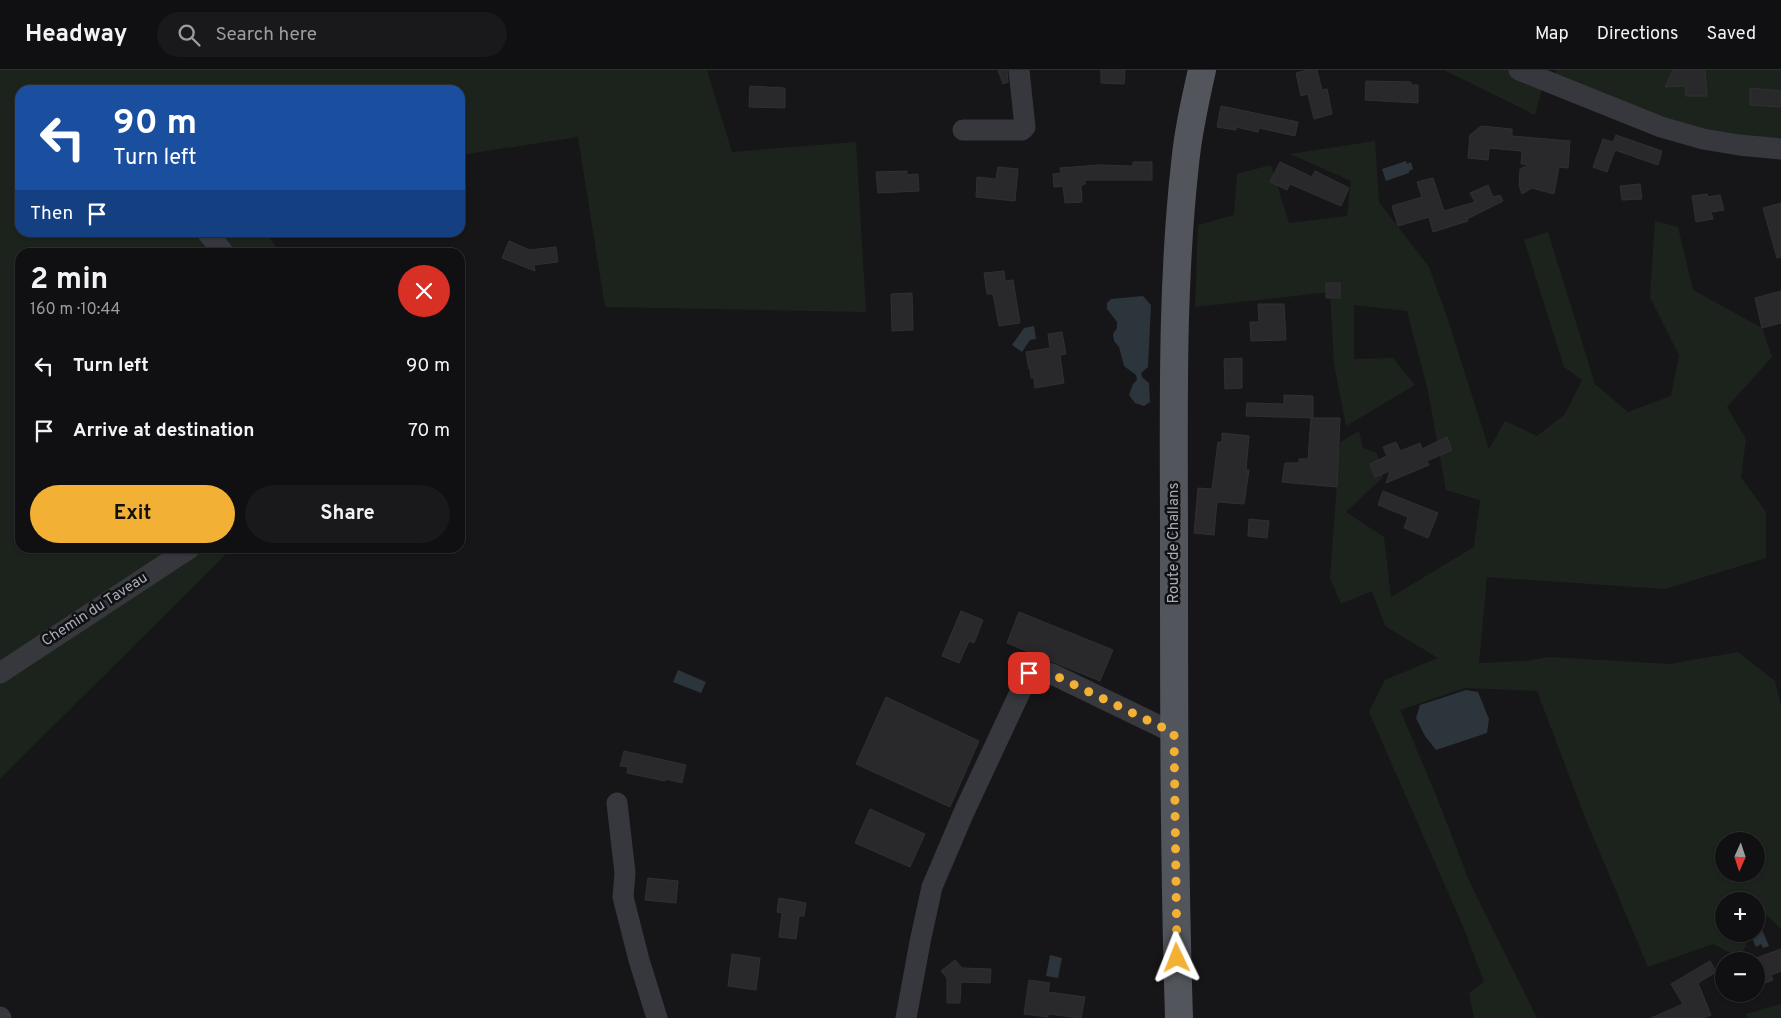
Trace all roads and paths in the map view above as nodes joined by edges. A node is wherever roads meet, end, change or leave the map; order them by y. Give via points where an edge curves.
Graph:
1 (1019, 70) edge
2 (1202, 70) edge
3 (1519, 70) edge
4 (963, 130) dead end
5 (1781, 149) edge
6 (211, 237) edge
7 (220, 248) edge
8 (182, 553) edge
9 (0, 673) edge
10 (1174, 733) junction
11 (617, 804) dead end
12 (657, 1018) edge
13 (906, 1018) edge
14 (1179, 1018) edge

1 - 4 street via 1025,127 1022,130
2 - 10 main road, Route de Challans via 1191,120 1177,249
3 - 5 street via 1661,127 1721,142
6 - 7 street
8 - 9 street, Chemin du Taveau
10 - 13 street via 1052,674 1038,670 1029,673 932,887
10 - 14 main road, Route de Challans
11 - 12 street via 625,874 623,897

